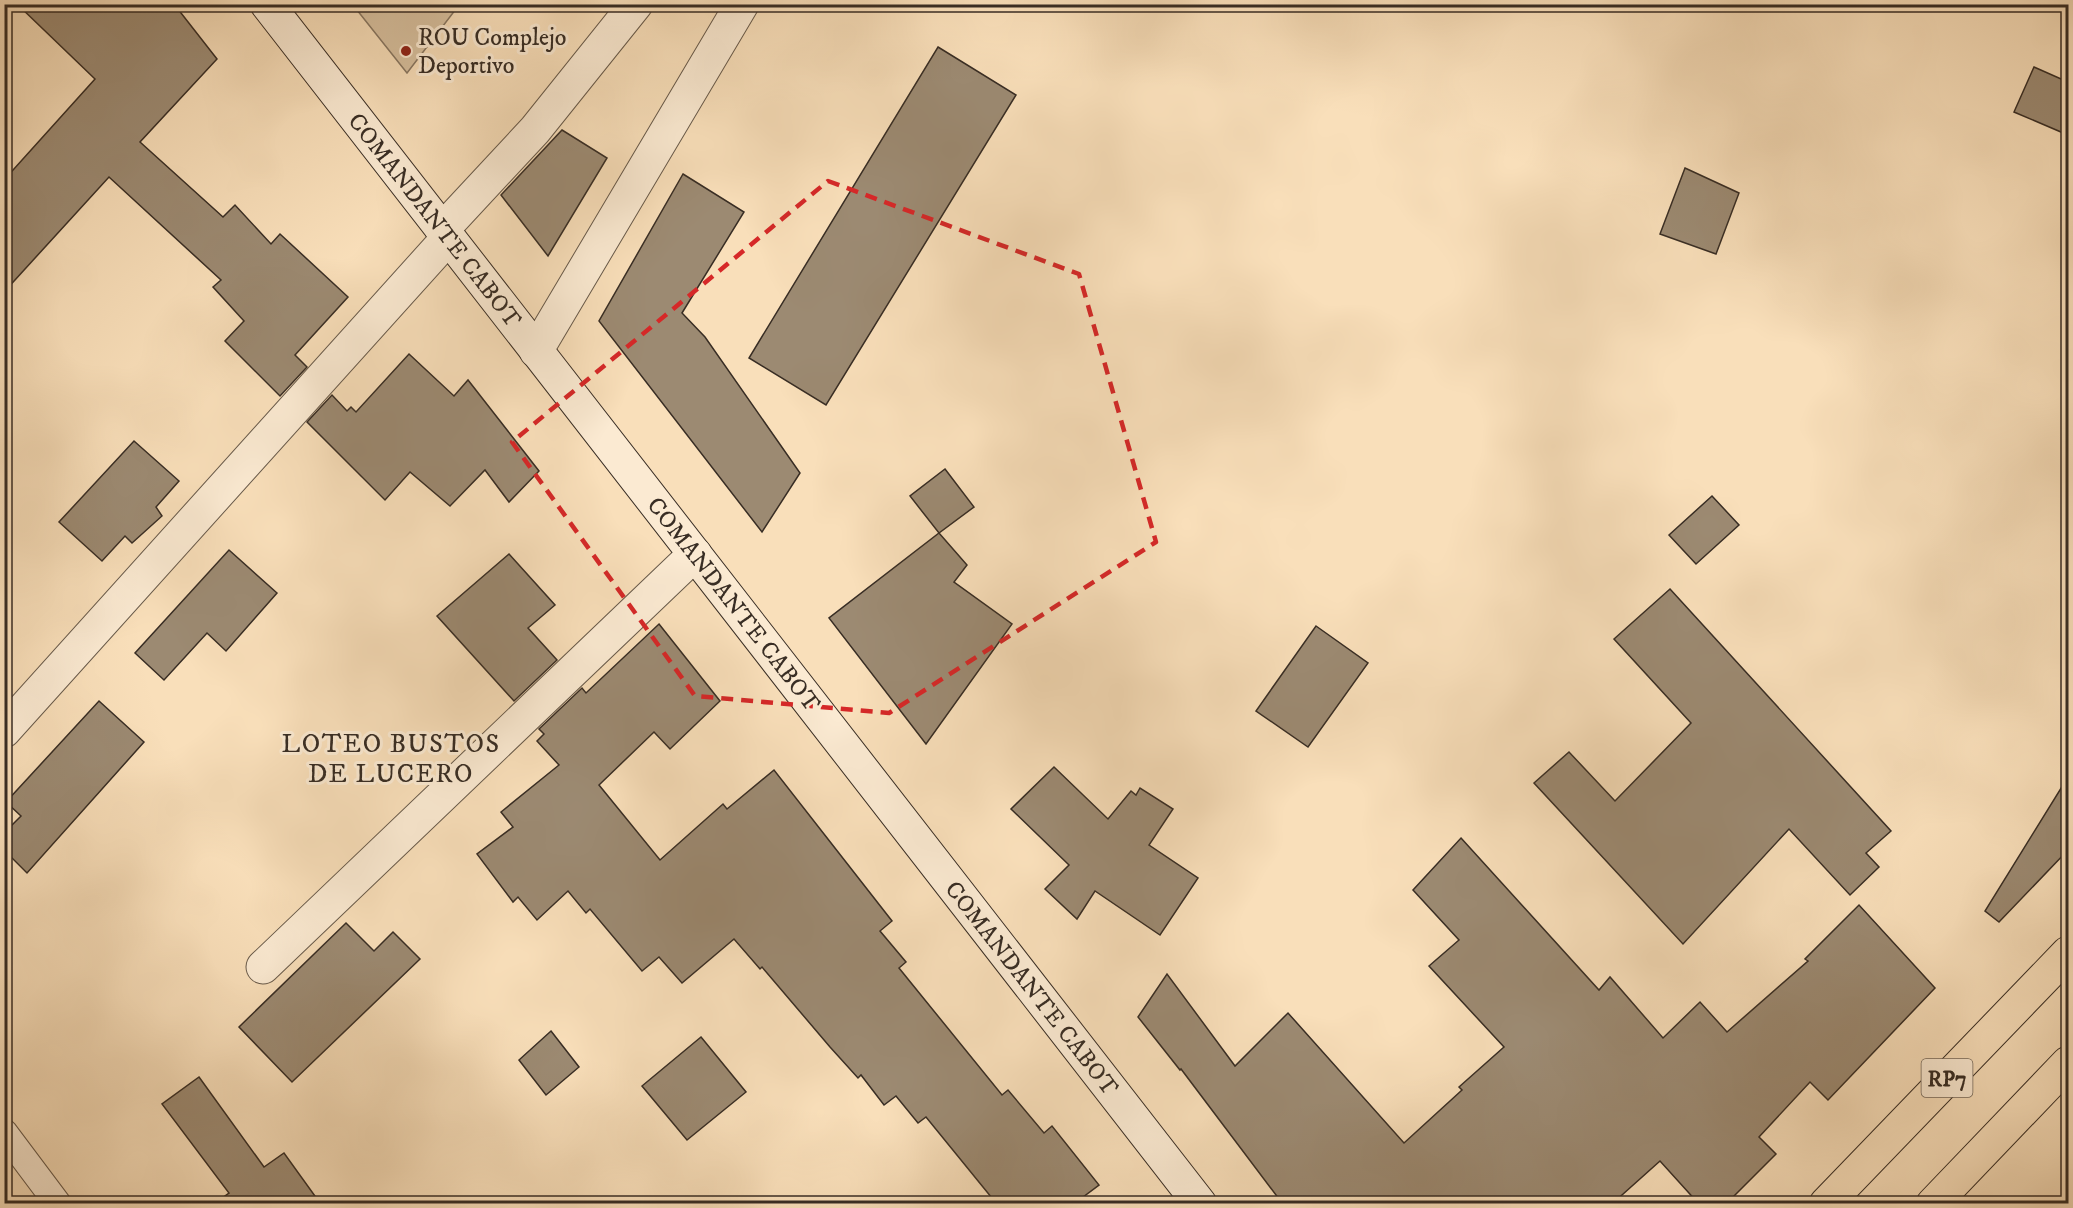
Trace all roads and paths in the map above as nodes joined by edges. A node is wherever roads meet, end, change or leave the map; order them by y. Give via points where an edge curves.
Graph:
1 (267, 4) edge
2 (636, 4) edge
3 (742, 4) edge
4 (445, 234) junction
5 (536, 351) junction
6 (695, 554) junction
7 (4, 731) edge
8 (2068, 953) edge
9 (263, 967) dead end
10 (2068, 1063) edge
11 (4, 1132) edge
12 (58, 1203) edge
13 (1200, 1203) edge
14 (1826, 1203) edge
15 (1933, 1203) edge

1 - 4 street, COMANDANTE CABOT
2 - 4 street
3 - 5 street
4 - 5 street, COMANDANTE CABOT
4 - 7 street
5 - 6 street, COMANDANTE CABOT
6 - 9 street
6 - 13 street, COMANDANTE CABOT
8 - 14 main road, RP7
10 - 15 main road
11 - 12 lane

